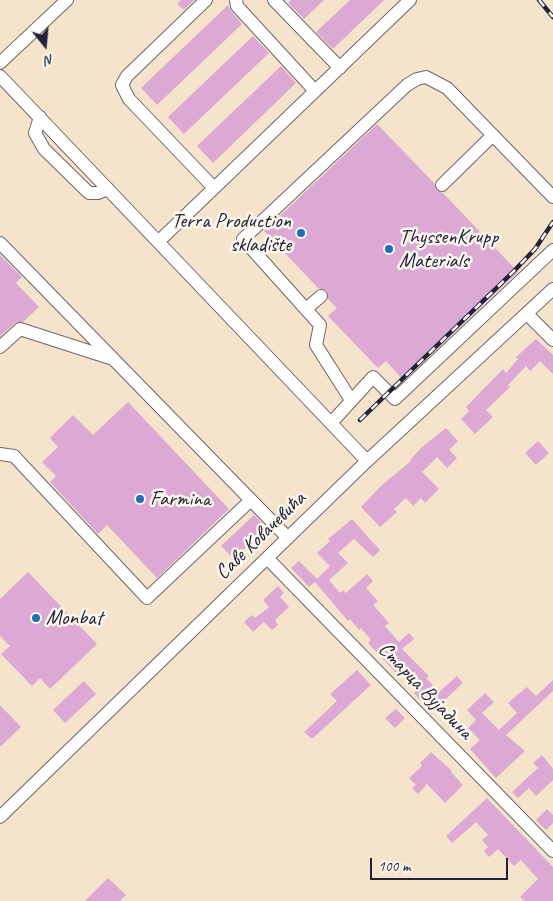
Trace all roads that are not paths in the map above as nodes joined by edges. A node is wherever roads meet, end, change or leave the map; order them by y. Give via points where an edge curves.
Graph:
1 (67, 0) edge
2 (206, 0) edge
3 (236, 0) edge
4 (274, 0) edge
5 (410, 0) edge
6 (0, 63) edge
7 (340, 68) junction
8 (0, 76) edge
9 (316, 91) junction
10 (40, 117) junction
11 (492, 135) junction
12 (442, 185) dead end
13 (214, 188) junction
14 (108, 189) junction
15 (553, 197) edge
16 (159, 241) junction
17 (0, 244) edge
18 (553, 250) edge
19 (553, 289) edge
20 (321, 296) dead end
21 (306, 309) junction
22 (527, 314) junction
23 (553, 340) edge
24 (0, 347) edge
25 (112, 358) junction
26 (351, 400) junction
27 (332, 422) junction
28 (0, 454) edge
29 (367, 462) junction
30 (251, 500) junction
31 (288, 538) junction
32 (267, 558) junction
33 (0, 817) edge
34 (553, 851) edge

1 - 6 street
2 - 13 street via 126,76 122,85 129,99
3 - 9 street via 237,6
4 - 7 street
5 - 7 street
7 - 9 street
8 - 10 street
9 - 13 street
10 - 14 street
10 - 14 street via 35,133 44,149 89,193
11 - 12 street
11 - 15 street
11 - 21 street via 447,88 426,77 417,79 243,239
13 - 16 street
14 - 16 street
16 - 27 street
17 - 25 street
18 - 26 street via 395,399 373,377
19 - 22 street, Саве Ковачевића
20 - 21 street
21 - 26 street via 320,325 316,345
22 - 23 street
22 - 29 street, Саве Ковачевића
24 - 25 street via 20,329
25 - 30 street
26 - 27 street
27 - 29 street
28 - 30 street via 14,456 147,598
29 - 31 street, Саве Ковачевића
30 - 31 street
31 - 32 street, Саве Ковачевића
32 - 33 street, Саве Ковачевића
32 - 34 street, Старца Вујадина

